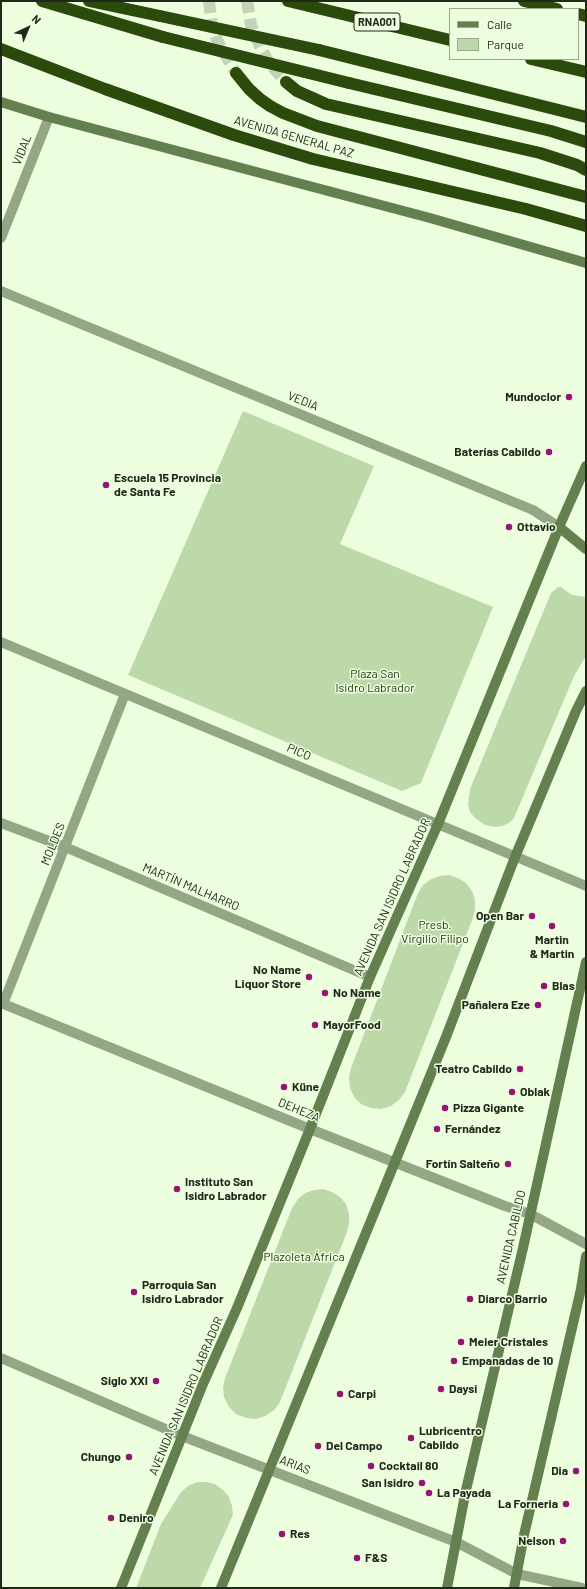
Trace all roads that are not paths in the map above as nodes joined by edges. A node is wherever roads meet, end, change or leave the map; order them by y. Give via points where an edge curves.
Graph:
1 (42, 1) edge
2 (89, 1) edge
3 (288, 1) edge
4 (524, 1) edge
5 (553, 8) edge
6 (449, 40) edge
7 (1, 49) edge
8 (535, 60) edge
9 (586, 72) edge
10 (236, 73) tunnel mouth
11 (286, 82) tunnel mouth
12 (1, 102) edge
13 (586, 116) edge
14 (49, 117) junction
15 (586, 142) edge
16 (586, 170) edge
17 (586, 197) edge
18 (586, 226) edge
19 (1, 238) edge
20 (586, 263) edge
21 (1, 291) edge
22 (586, 466) edge
23 (559, 527) junction
24 (586, 549) edge
25 (1, 642) edge
26 (586, 691) edge
27 (126, 694) junction
28 (586, 706) edge
29 (576, 711) junction
30 (1, 824) edge
31 (438, 824) junction
32 (65, 847) junction
33 (515, 856) junction
34 (586, 886) edge
35 (586, 962) edge
36 (370, 977) junction
37 (2, 1003) edge
38 (310, 1130) junction
39 (394, 1162) junction
40 (530, 1214) junction
41 (586, 1244) edge
42 (586, 1256) edge
43 (1, 1358) edge
44 (182, 1436) junction
45 (269, 1470) junction
46 (456, 1542) junction
47 (517, 1574) junction
48 (121, 1588) edge
49 (221, 1588) edge
50 (447, 1588) edge
51 (514, 1588) edge
52 (582, 1588) edge

1 - 15 highway, bridge via 163,37 552,131
2 - 13 highway, bridge via 319,50
3 - 6 highway, RNA001
4 - 5 highway
7 - 18 highway, AVENIDA GENERAL PAZ via 220,130 313,159 526,209
8 - 9 highway
10 - 17 highway via 260,99 283,114 317,126
11 - 16 highway via 297,91 326,104 540,153
12 - 14 street
14 - 19 street, VIDAL
14 - 20 street via 422,216
21 - 23 street, VEDIA via 533,510
22 - 23 street
23 - 24 street, VEDIA
23 - 31 street, AVENIDA SAN ISIDRO LABRADOR
25 - 27 street, PICO
26 - 29 street
27 - 31 street, PICO
27 - 32 street, MOLDES
28 - 29 street
29 - 33 street
30 - 32 street, MARTÍN MALHARRO
31 - 33 street, PICO
31 - 36 street, AVENIDA SAN ISIDRO LABRADOR
32 - 36 street, MARTÍN MALHARRO
32 - 37 street, MOLDES
33 - 34 street, PICO
33 - 39 street via 446,1036
35 - 40 street, AVENIDA CABILDO
36 - 38 street, AVENIDA SAN ISIDRO LABRADOR
37 - 38 street, DEHEZA
38 - 39 street, DEHEZA
38 - 44 street, AVENIDA SAN ISIDRO LABRADOR
39 - 40 street, DEHEZA
39 - 45 street
40 - 41 street, DEHEZA
40 - 46 street, AVENIDA CABILDO
42 - 47 street via 581,1289
43 - 44 street, ARIAS
44 - 45 street, ARIAS
44 - 48 street, AVENIDA SAN ISIDRO LABRADOR
45 - 46 street, ARIAS
45 - 49 street
46 - 47 street, ARIAS
46 - 50 street, AVENIDA CABILDO
47 - 51 street
47 - 52 street, ARIAS

